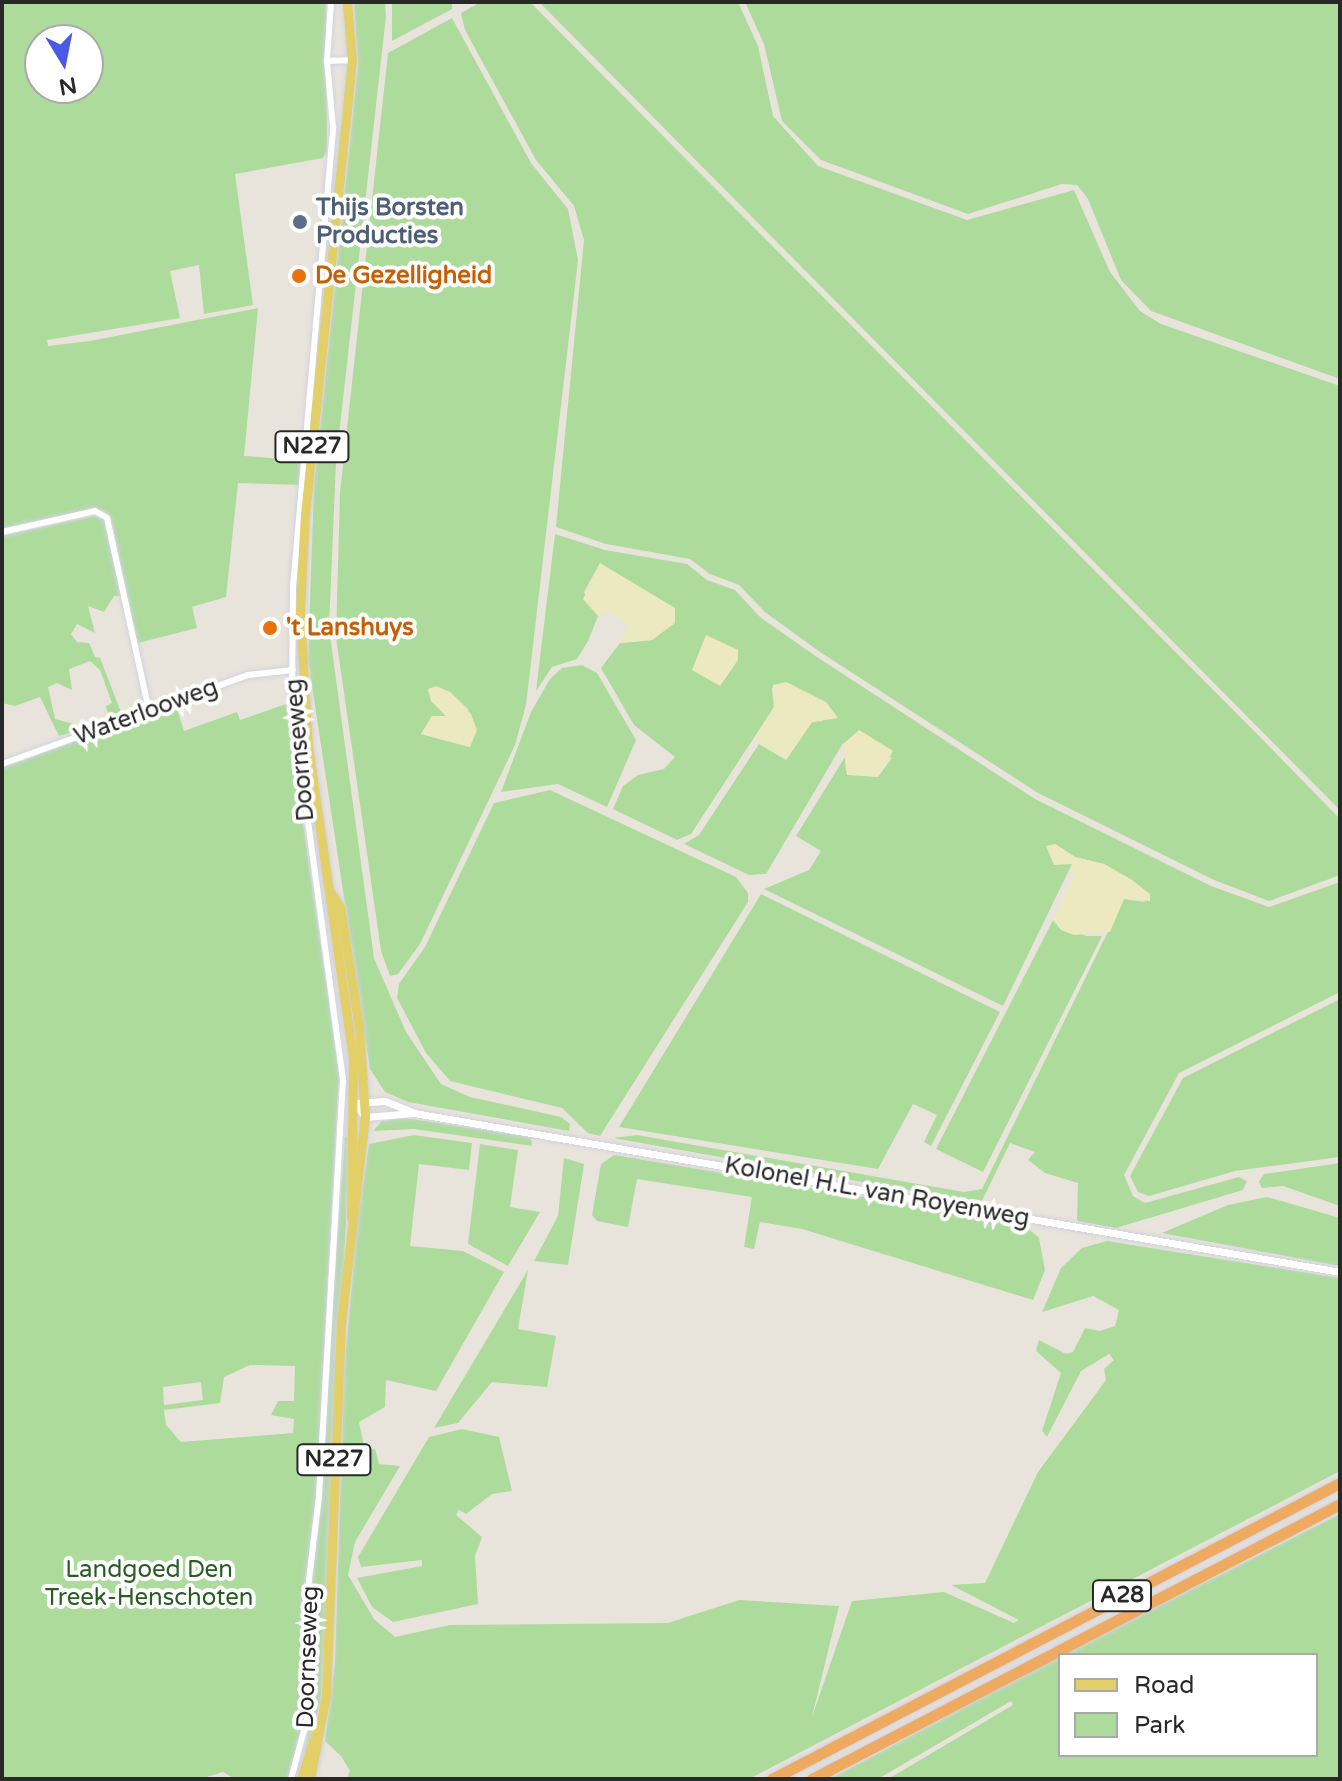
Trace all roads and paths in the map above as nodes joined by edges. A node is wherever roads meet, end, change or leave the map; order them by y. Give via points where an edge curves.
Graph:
1 (331, 2) edge
2 (347, 2) edge
3 (352, 60) junction
4 (327, 61) junction
5 (2, 532) edge
6 (293, 670) junction
7 (149, 711) junction
8 (2, 764) edge
9 (360, 1101) junction
10 (342, 1102) junction
11 (414, 1113) junction
12 (365, 1117) junction
13 (351, 1217) junction
14 (1340, 1272) edge
15 (1340, 1483) edge
16 (1340, 1504) edge
17 (329, 1655) junction
18 (291, 1779) edge
19 (301, 1779) edge
20 (310, 1779) edge
21 (772, 1779) edge
22 (812, 1779) edge

1 - 4 street, Doornseweg
2 - 3 main road, Doornseweg / N227
3 - 4 street
3 - 9 main road, Doornseweg / N227 via 305,513 300,613 308,746
4 - 6 street, Doornseweg via 332,138 294,572
5 - 7 street via 95,511 107,518
6 - 7 street, Waterlooweg via 254,673
6 - 10 street, Doornseweg via 296,748 340,1054
7 - 8 street, Waterlooweg
9 - 10 street
9 - 11 street, Kolonel H.L. van Royenweg via 385,1101
9 - 12 main road, Doornseweg / N227
9 - 13 main road, Doornseweg / N227 via 348,1194
10 - 18 street, Doornseweg via 319,1496 306,1604 310,1708
11 - 12 street, Kolonel H.L. van Royenweg
11 - 14 street, Kolonel H.L. van Royenweg
12 - 13 main road, Doornseweg / N227
13 - 17 main road, Doornseweg / N227 via 335,1425
15 - 21 highway, A28
16 - 22 highway, A28
17 - 19 main road, Doornseweg / N227 via 317,1731
17 - 20 main road, Doornseweg / N227 via 322,1735

